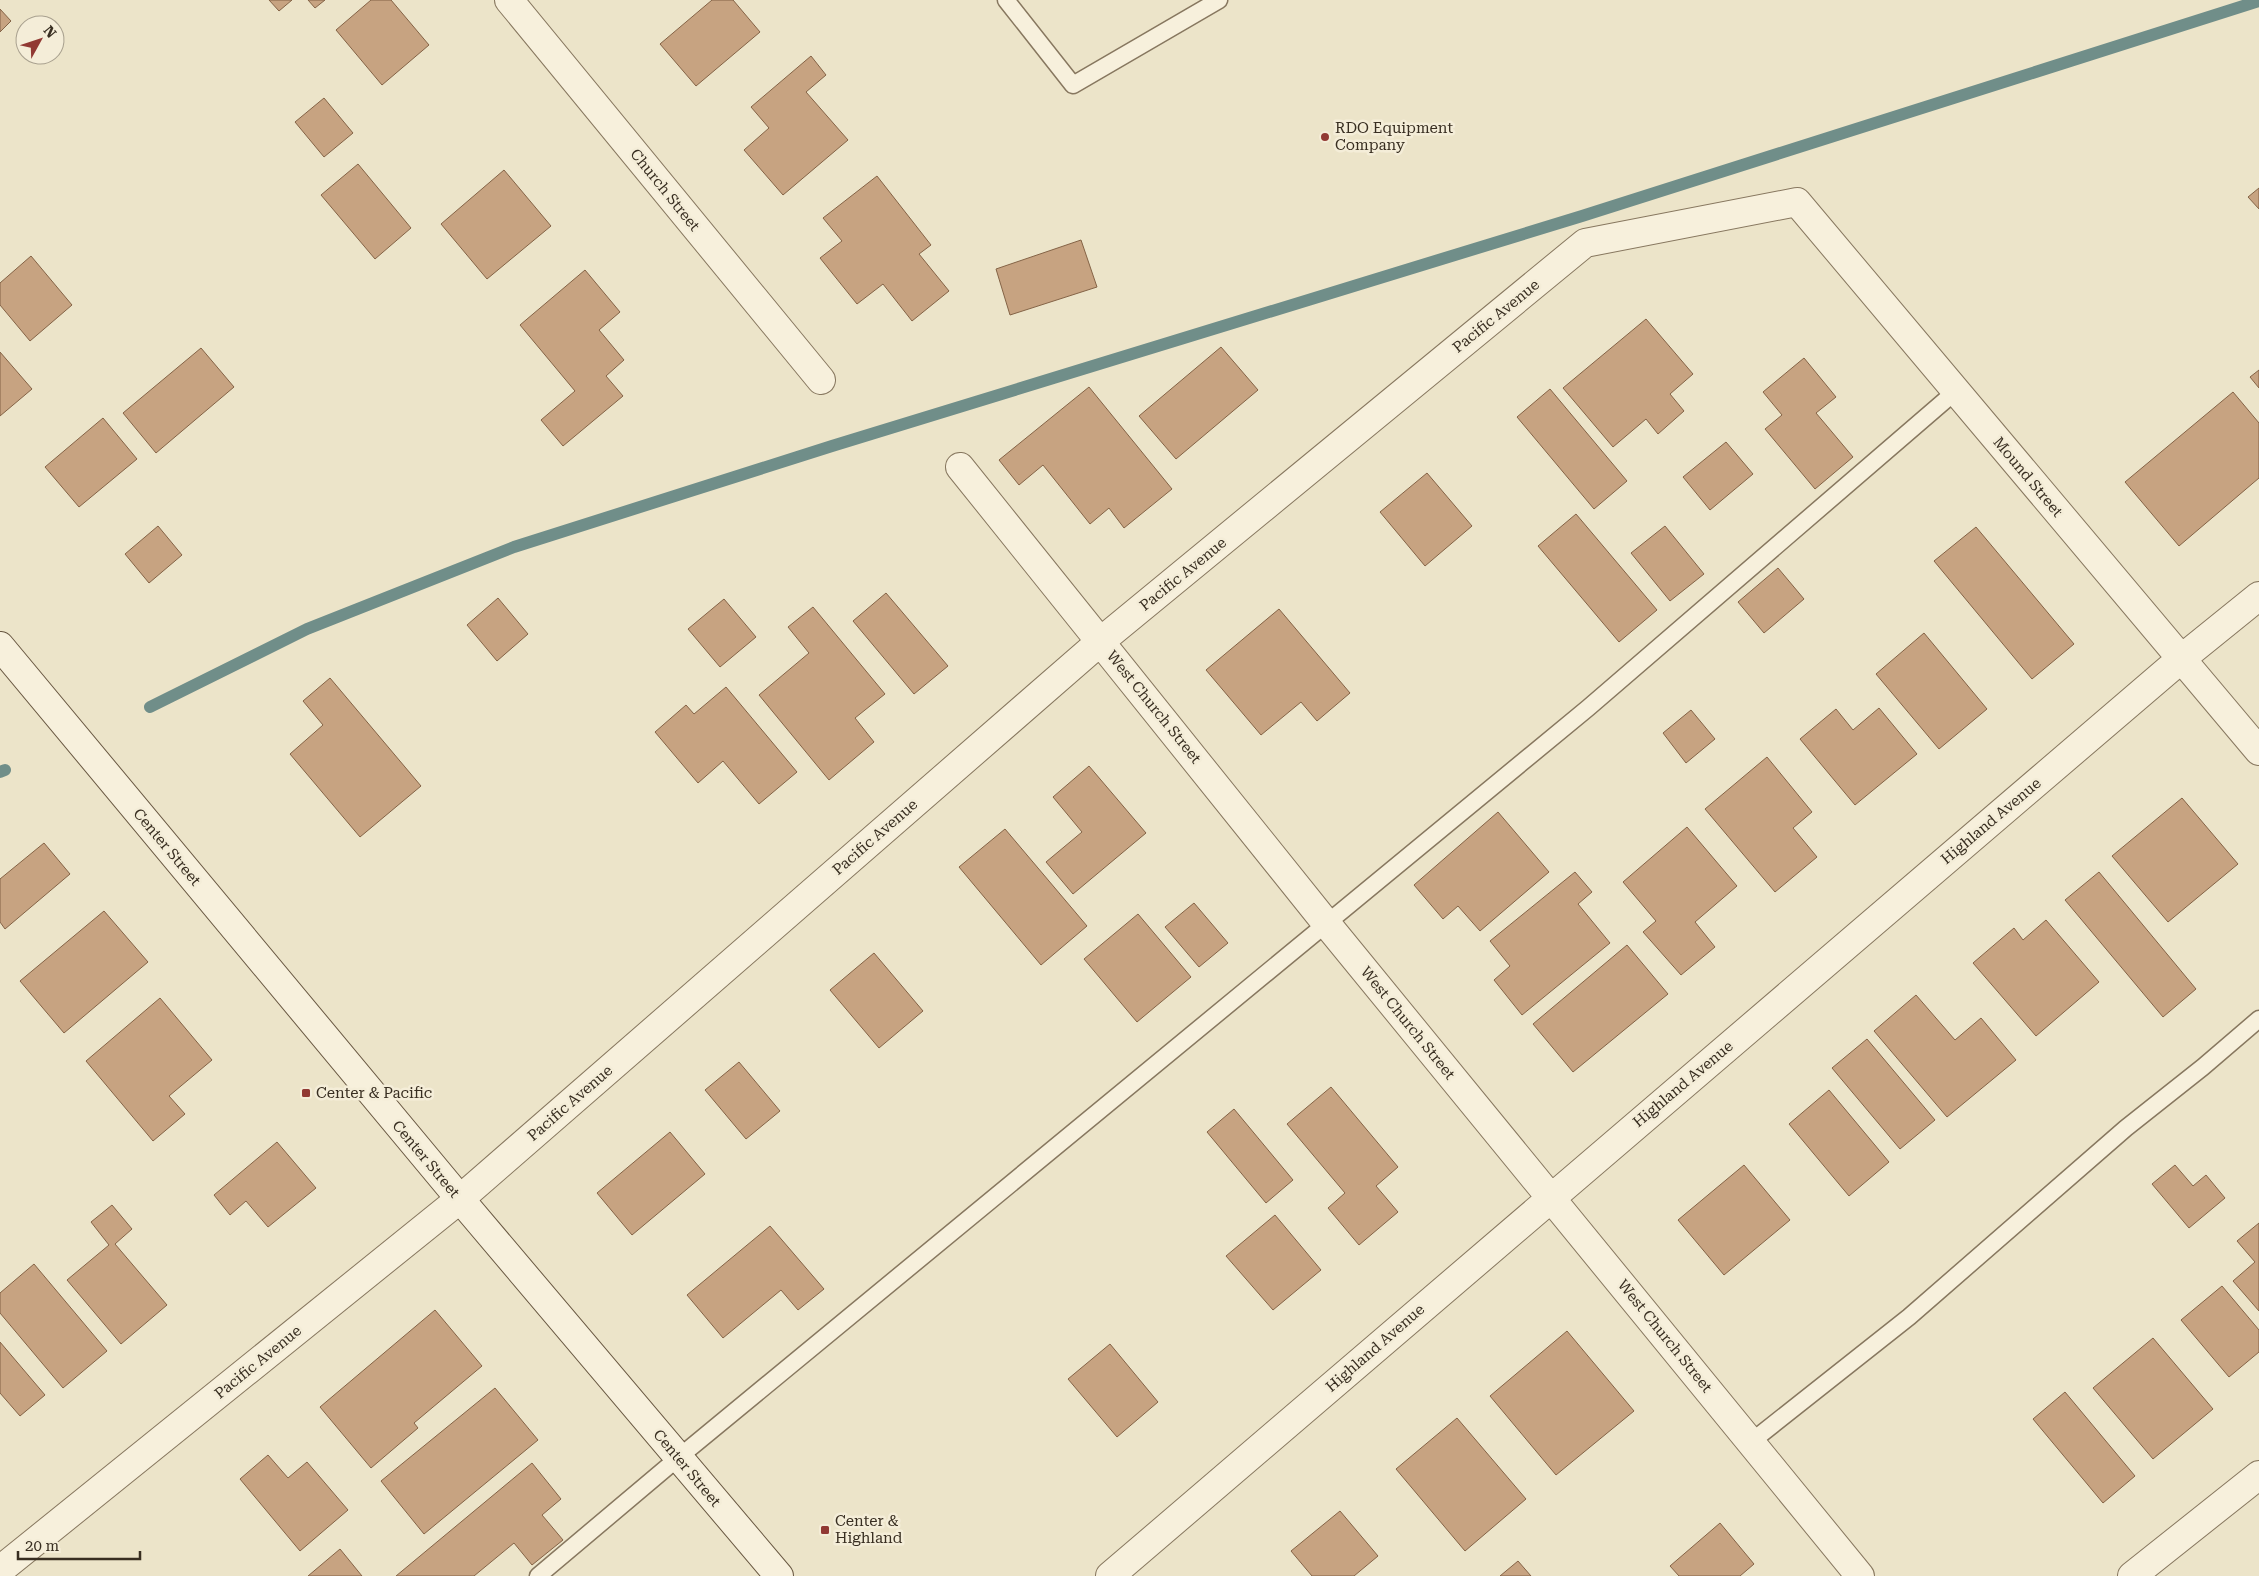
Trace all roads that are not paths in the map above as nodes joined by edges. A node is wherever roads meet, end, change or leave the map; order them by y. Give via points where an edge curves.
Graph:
1 (509, 0) edge
2 (1006, 0) edge
3 (1219, 0) edge
4 (1798, 202) joint
5 (821, 380) dead end
6 (1956, 391) junction
7 (960, 467) dead end
8 (2259, 596) edge
9 (1101, 641) junction
10 (0, 646) edge
11 (2181, 659) junction
12 (2259, 751) edge
13 (1326, 923) junction
14 (2259, 1019) edge
15 (1551, 1197) junction
16 (460, 1199) junction
17 (1751, 1442) junction
18 (678, 1458) junction
19 (2259, 1475) edge
20 (0, 1570) edge
21 (538, 1576) edge
22 (779, 1576) edge
23 (1110, 1576) edge
24 (1860, 1576) edge
25 (2132, 1576) edge

1 - 5 street, Church Street
2 - 3 lane via 1073,85
4 - 6 street, Mound Street
4 - 9 street, Pacific Avenue via 1585,243
6 - 11 street, Mound Street
6 - 13 lane via 1588,708
7 - 9 street, West Church Street
8 - 11 street, Highland Avenue
9 - 13 street, West Church Street
9 - 16 street, Pacific Avenue
10 - 16 street, Center Street
11 - 12 street, Mound Street
11 - 15 street, Highland Avenue
13 - 15 street, West Church Street
13 - 18 lane
14 - 17 lane via 2126,1128 1909,1317
15 - 17 street, West Church Street
15 - 23 street, Highland Avenue
16 - 18 street, Center Street
16 - 20 street, Pacific Avenue
17 - 24 street, West Church Street
18 - 21 lane
18 - 22 street, Center Street
19 - 25 street

